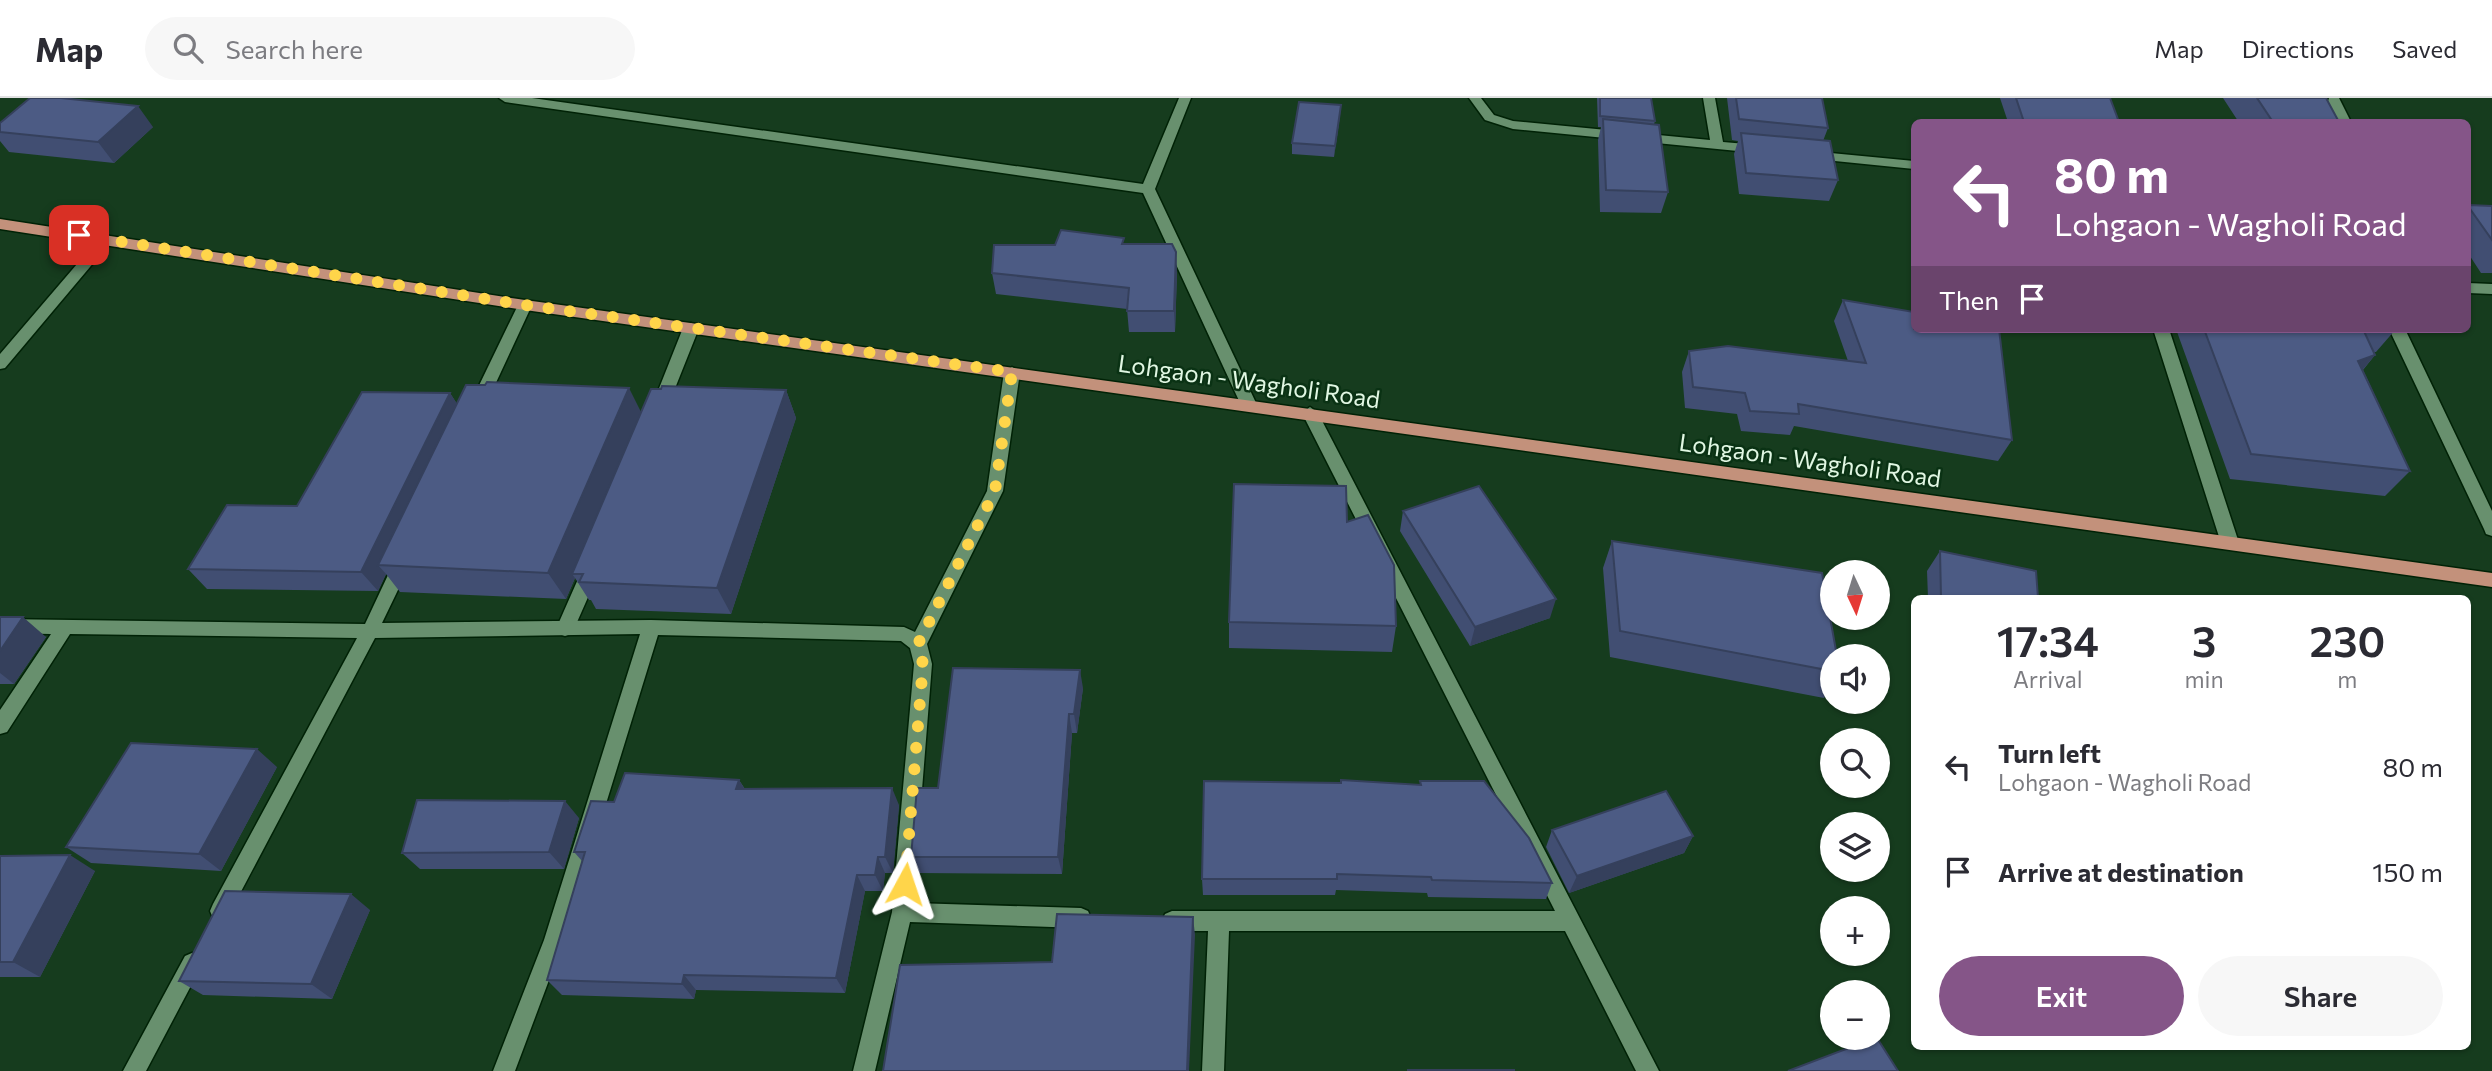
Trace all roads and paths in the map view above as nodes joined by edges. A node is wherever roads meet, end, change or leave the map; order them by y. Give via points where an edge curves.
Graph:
1 (505, 98) edge
2 (1185, 98) edge
3 (1475, 98) edge
4 (1709, 98) edge
5 (2333, 102) dead end
6 (2343, 119) edge
7 (1717, 145) junction
8 (1769, 151) edge
9 (1796, 153) edge
10 (1911, 165) edge
11 (1148, 189) junction
12 (0, 224) edge
13 (106, 239) junction
14 (2471, 288) edge
15 (2492, 289) edge
16 (525, 305) junction
17 (691, 328) junction
18 (2162, 333) edge
19 (2399, 333) edge
20 (0, 364) edge
21 (1012, 372) junction
22 (1249, 405) junction
23 (1310, 413) junction
24 (471, 418) edge
25 (654, 419) edge
26 (2492, 529) edge
27 (412, 543) edge
28 (2230, 543) junction
29 (597, 556) edge
30 (2492, 580) edge
31 (0, 626) edge
32 (65, 627) junction
33 (651, 627) junction
34 (565, 629) junction
35 (370, 631) junction
36 (918, 644) junction
37 (0, 726) edge
38 (902, 912) junction
39 (1095, 918) edge
40 (1150, 920) edge
41 (1219, 922) junction
42 (1571, 922) junction
43 (213, 924) edge
44 (200, 949) edge
45 (134, 1071) edge
46 (504, 1071) edge
47 (863, 1071) edge
48 (1213, 1071) edge
49 (1648, 1071) edge

1 - 11 street
2 - 11 street
3 - 7 street via 1482,114 1513,125
4 - 7 street
5 - 6 street
7 - 8 street
9 - 10 street
11 - 22 street
12 - 13 main road, Lohgaon - Wagholi Road
13 - 16 main road, Lohgaon - Wagholi Road
13 - 20 street
14 - 15 street
16 - 17 main road, Lohgaon - Wagholi Road
16 - 24 street
17 - 21 main road, Lohgaon - Wagholi Road
17 - 25 street
18 - 28 street
19 - 26 street
21 - 22 main road, Lohgaon - Wagholi Road
21 - 36 street via 995,491
22 - 23 main road, Lohgaon - Wagholi Road
23 - 28 main road, Lohgaon - Wagholi Road
23 - 42 street
27 - 35 street
28 - 30 main road, Lohgaon - Wagholi Road
29 - 34 street
31 - 32 street
32 - 35 street
32 - 37 street
33 - 34 street
33 - 36 street via 904,634
33 - 46 street via 554,940
34 - 35 street
35 - 43 street
36 - 38 street via 923,664
38 - 39 street
38 - 47 street
40 - 41 street
41 - 42 street
41 - 48 street
42 - 49 street
44 - 45 street

